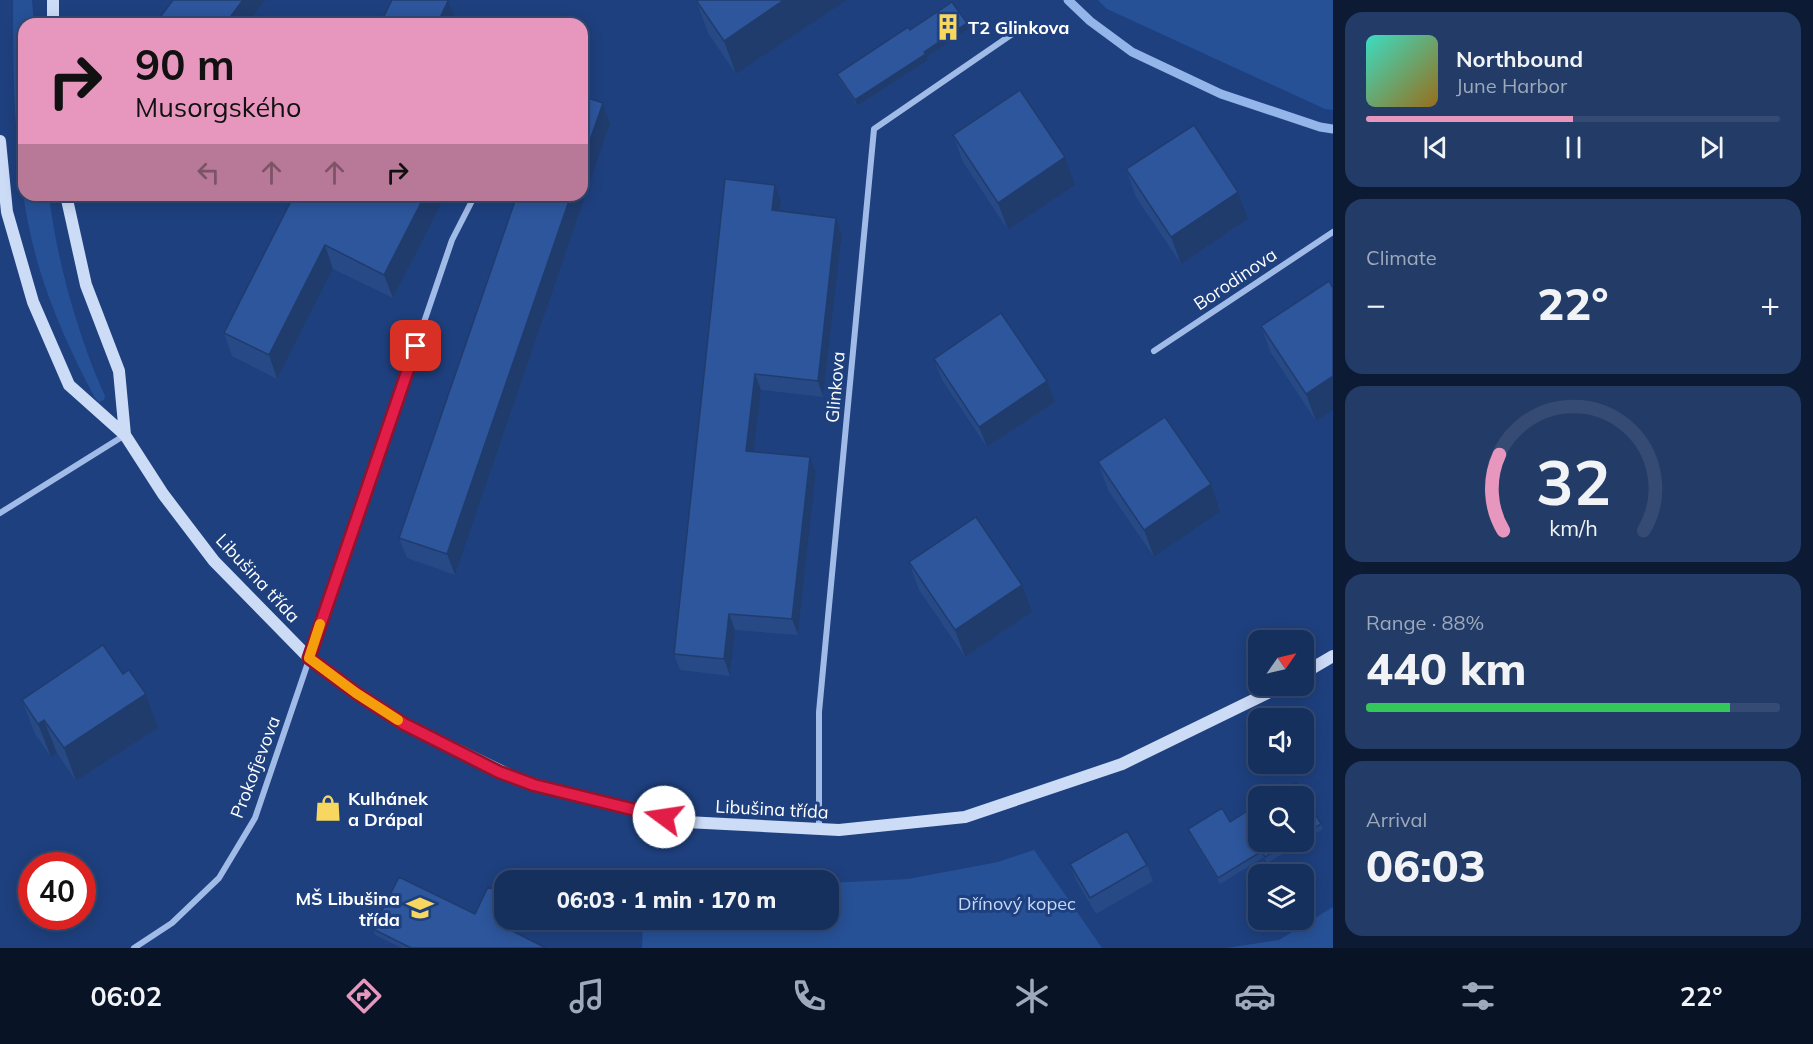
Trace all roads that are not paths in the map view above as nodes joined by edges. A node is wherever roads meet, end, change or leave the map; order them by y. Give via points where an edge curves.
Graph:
1 (53, 0) edge
2 (53, 18) edge
3 (1024, 26) dead end
4 (0, 141) edge
5 (67, 201) edge
6 (472, 201) edge
7 (1333, 232) edge
8 (1154, 351) dead end
9 (125, 435) junction
10 (0, 513) edge
11 (1333, 656) edge
12 (309, 658) junction
13 (1314, 667) edge
14 (1261, 696) edge
15 (819, 829) junction
16 (134, 948) edge

1 - 2 street
3 - 15 street, Glinkova via 874,129 819,712
4 - 9 street, Libušina třída via 7,212 33,302 69,385
5 - 9 street, Libušina třída via 86,285 119,371
6 - 12 street, Prokofjevova via 452,240
7 - 8 street, Borodinova
9 - 10 street
9 - 12 street, Libušina třída via 162,494 214,561
11 - 13 street
12 - 15 street, Libušina třída via 404,724 522,782 686,822
12 - 16 street, Prokofjevova via 255,818 219,878 172,923
14 - 15 street, Libušina třída via 1122,764 965,817

